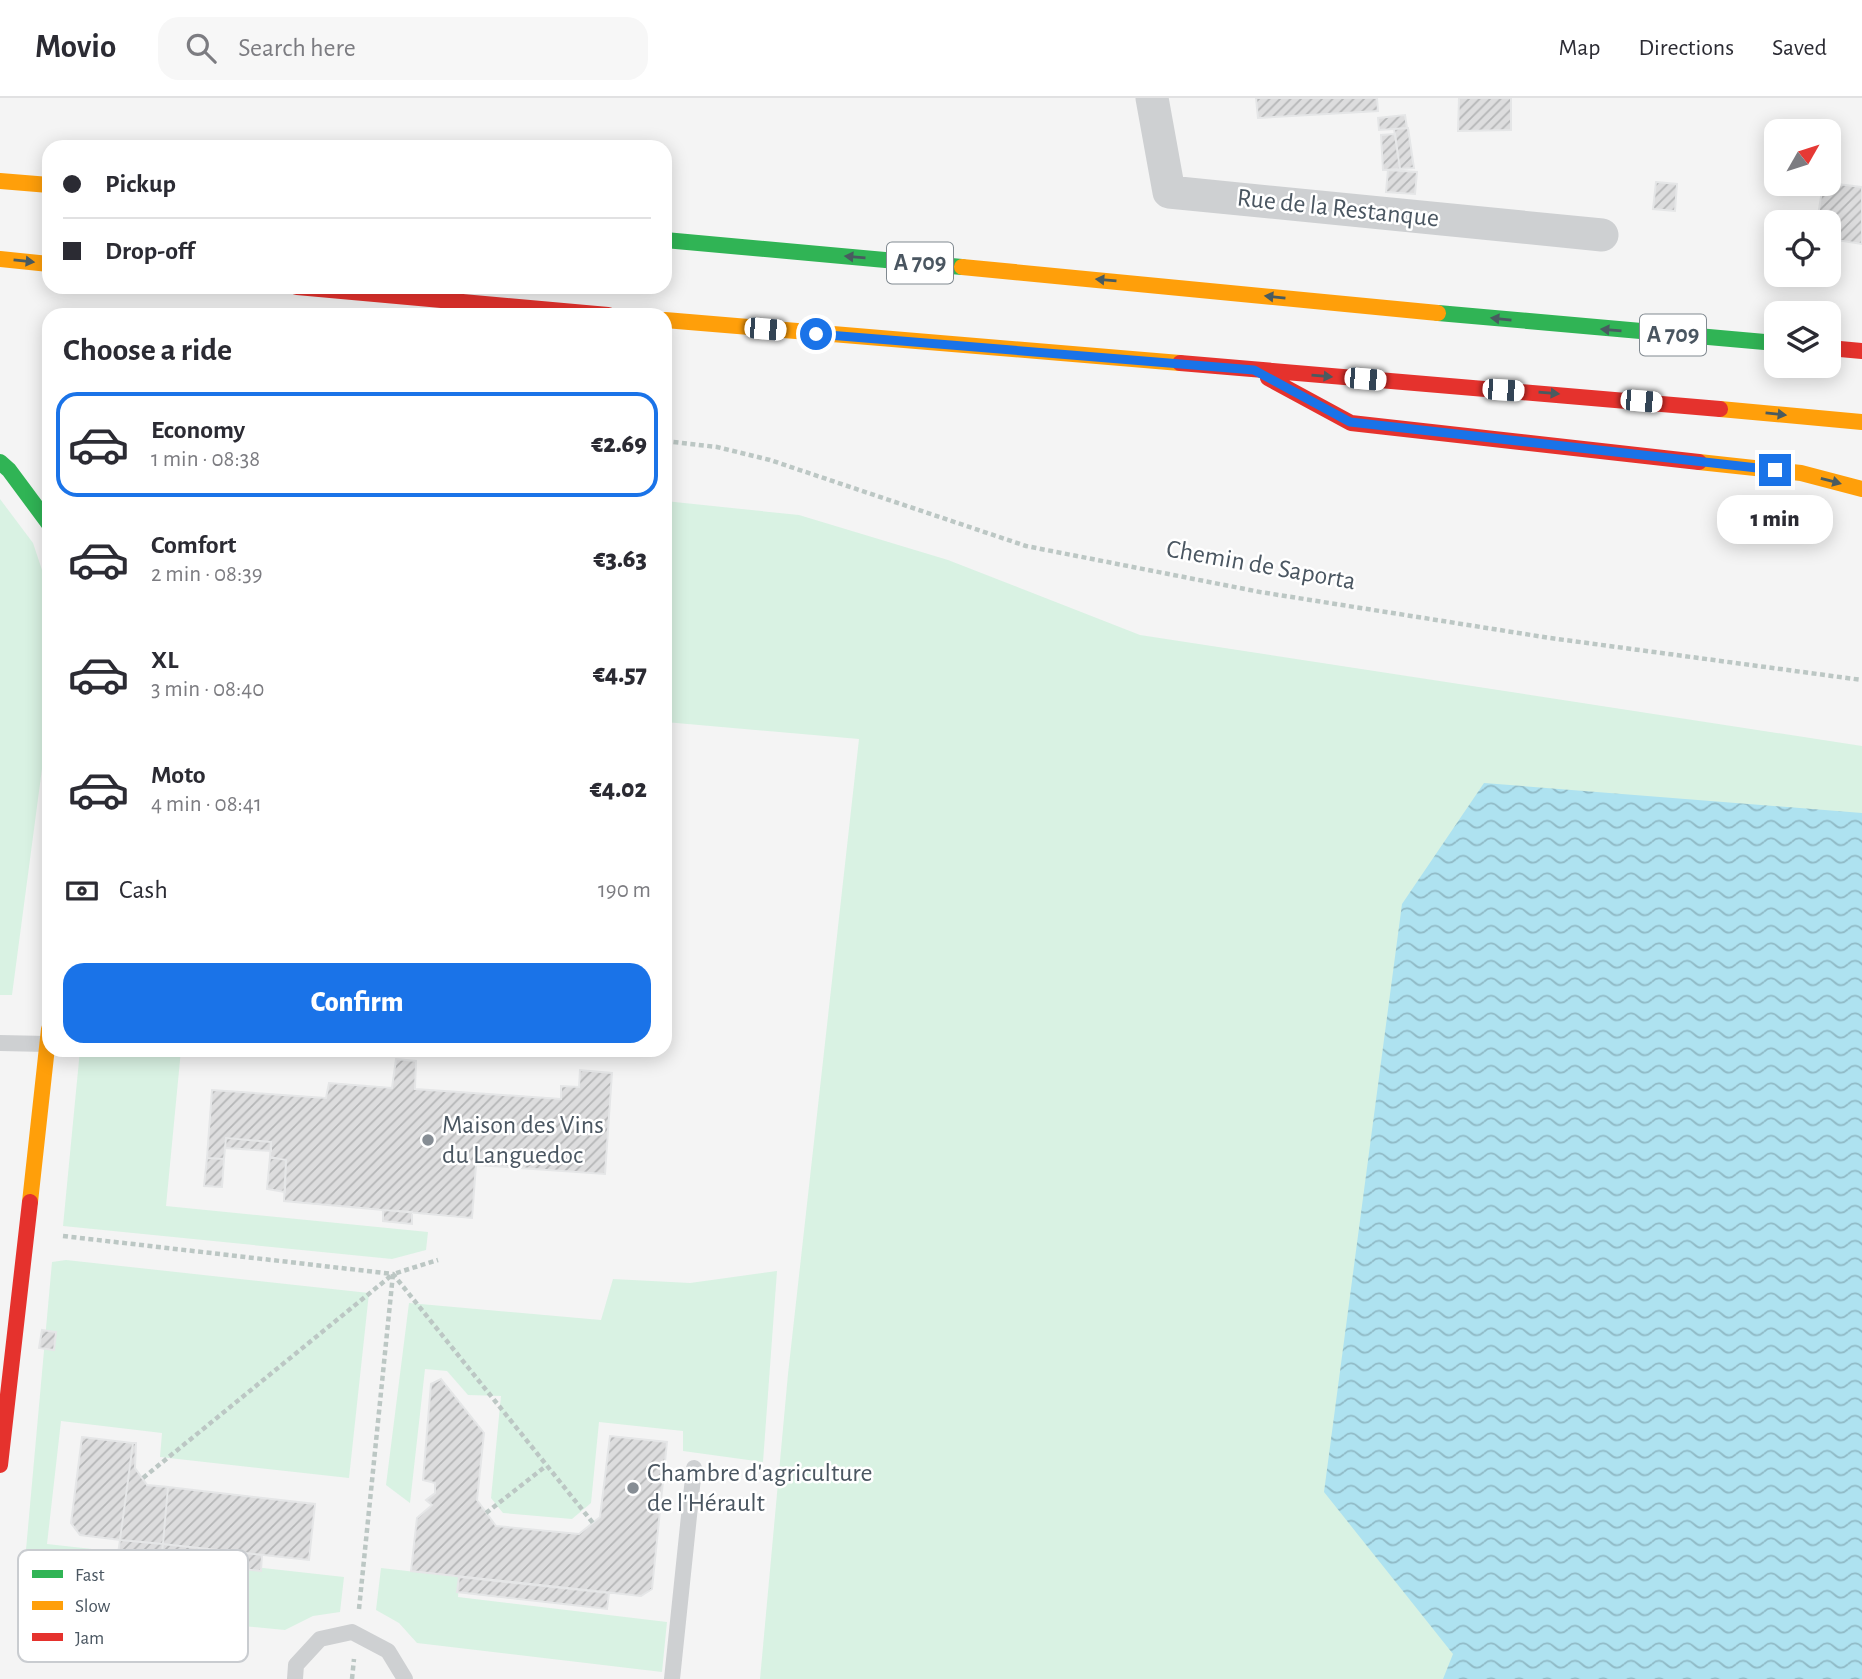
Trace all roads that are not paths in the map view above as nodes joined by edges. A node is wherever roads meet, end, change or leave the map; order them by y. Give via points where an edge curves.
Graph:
1 (1152, 98) edge
2 (0, 181) edge
3 (42, 184) edge
4 (1602, 235) dead end
5 (672, 241) edge
6 (0, 259) edge
7 (42, 263) edge
8 (375, 294) edge
9 (530, 308) edge
10 (672, 321) edge
11 (1764, 343) edge
12 (1841, 349) edge
13 (1862, 351) edge
14 (1254, 370) junction
15 (1862, 422) edge
16 (0, 462) edge
17 (1862, 489) edge
18 (42, 515) edge
19 (42, 1037) edge
20 (0, 1043) edge
21 (46, 1057) edge
22 (0, 1465) edge
23 (694, 1468) dead end
24 (295, 1679) edge
25 (405, 1679) edge
26 (672, 1679) edge

1 - 4 street, Rue de la Restanque via 1169,192
2 - 3 main road
11 -> 5 main road, A 709
6 -> 7 main road
8 - 9 main road
10 - 14 main road
12 - 13 main road
14 -> 15 main road
14 -> 17 main road via 1350,422 1801,473
16 - 18 main road
19 - 20 lane
21 - 22 main road
23 - 26 lane
24 - 25 lane via 296,1665 320,1639 352,1632 388,1651

